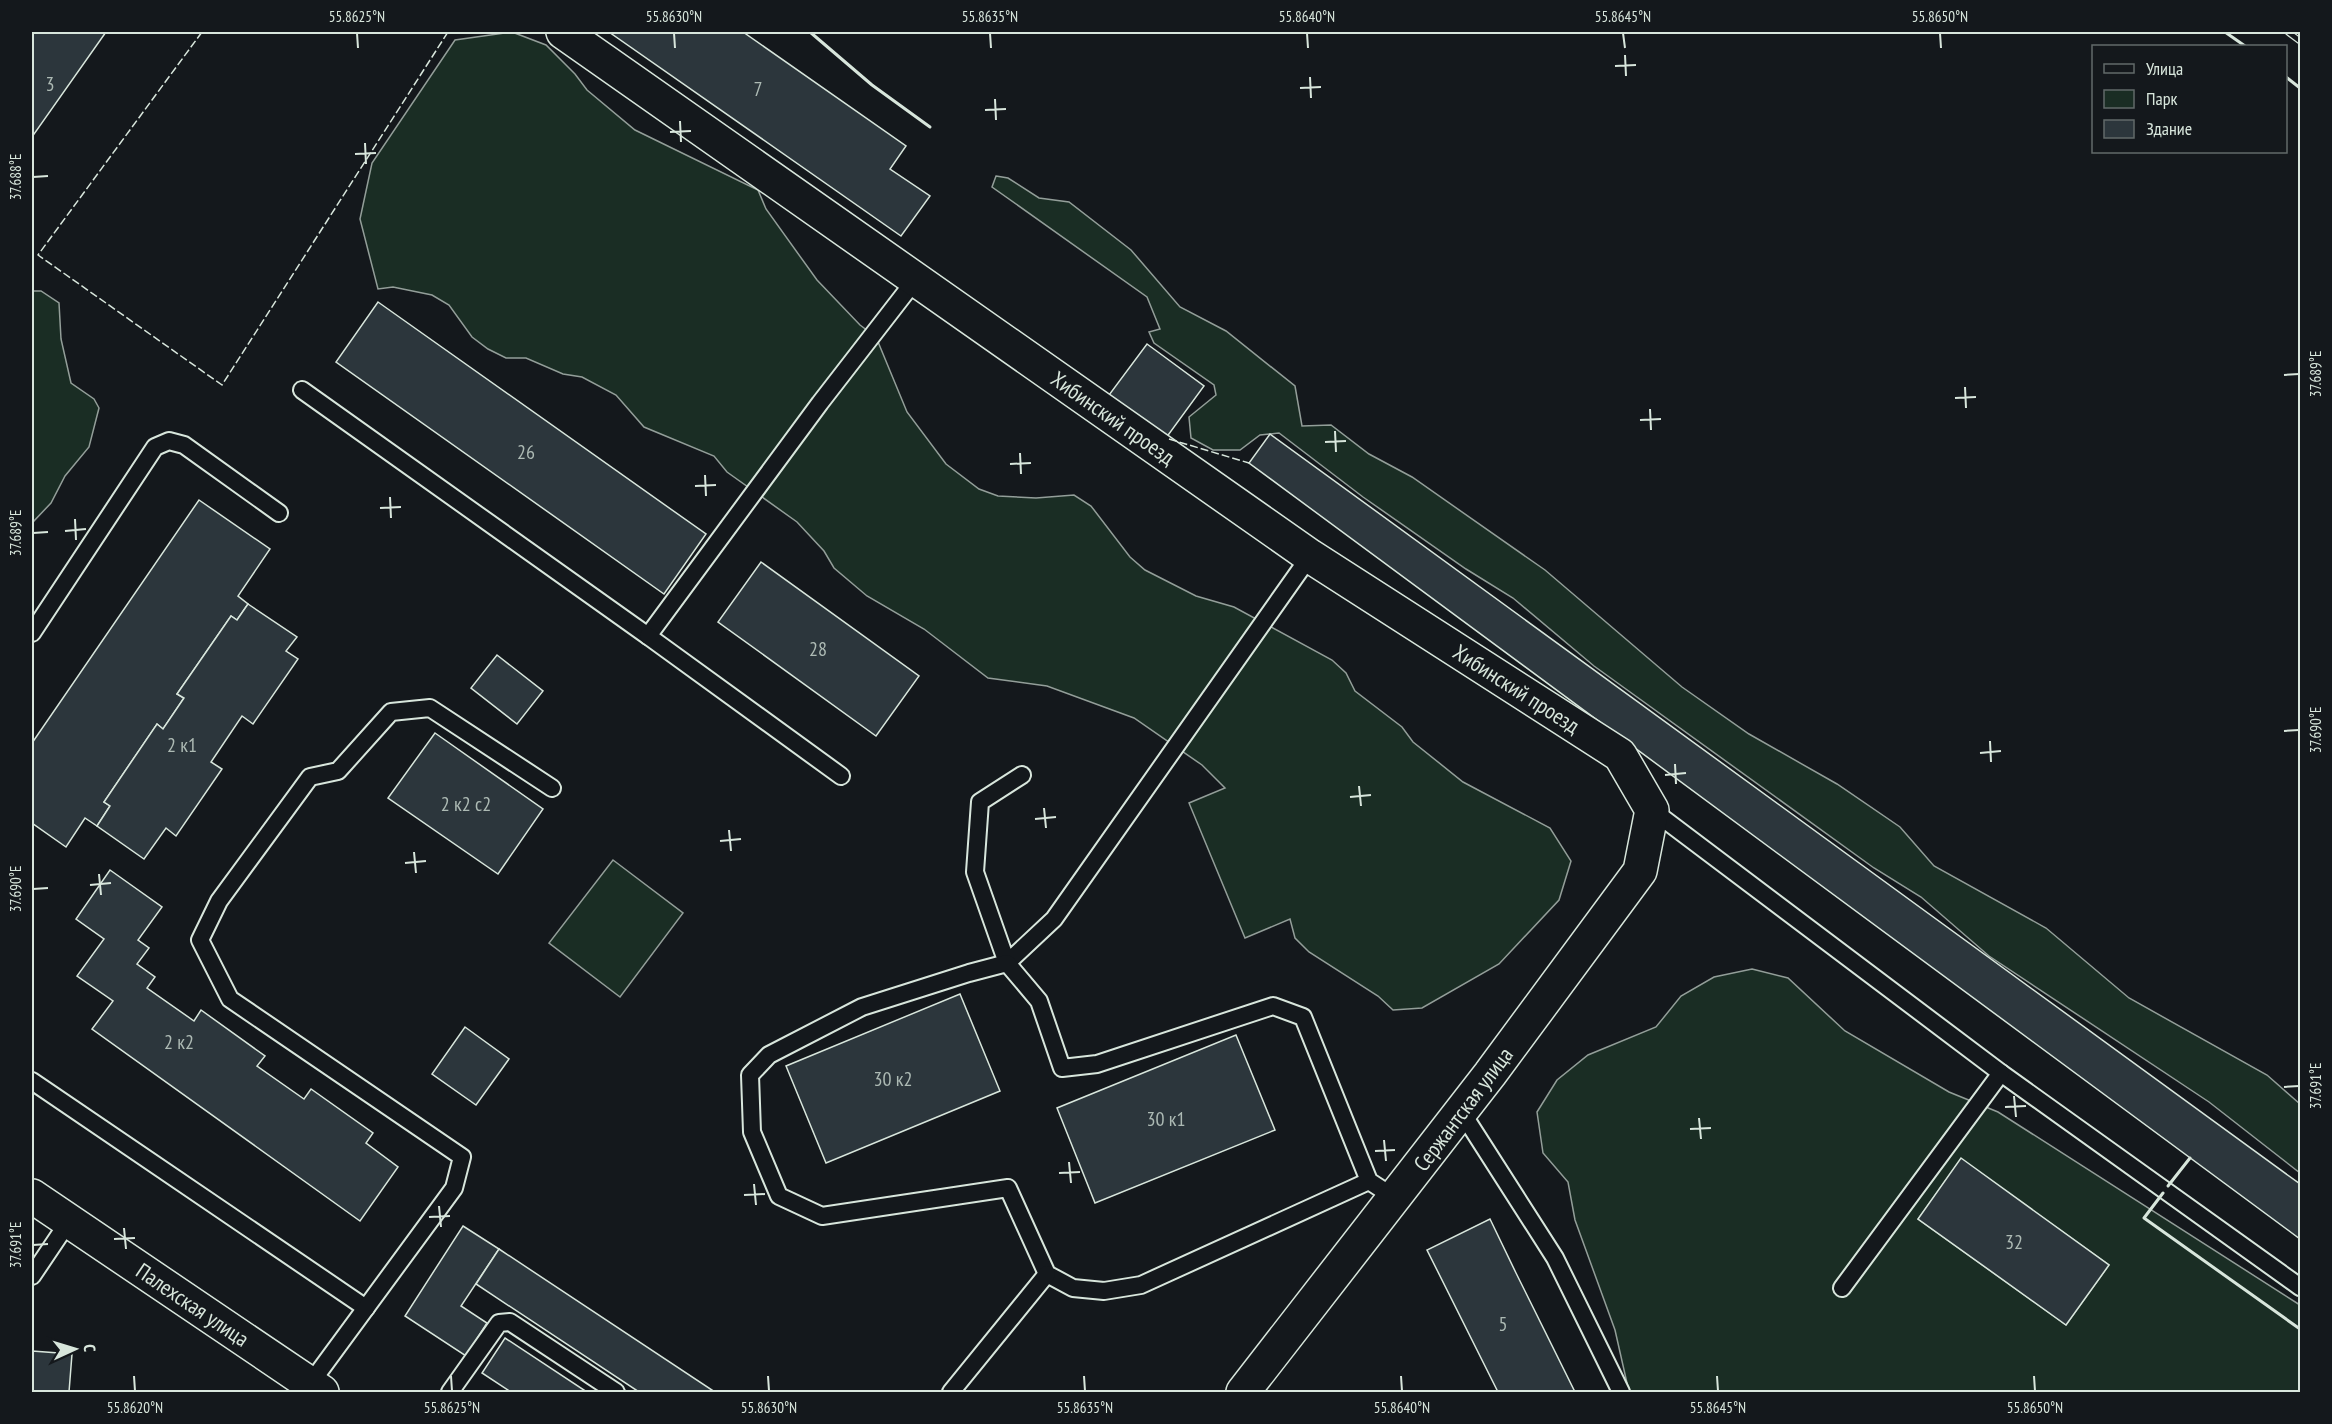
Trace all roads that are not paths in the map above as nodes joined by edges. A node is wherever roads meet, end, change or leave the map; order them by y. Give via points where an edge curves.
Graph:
1 (563, 32) edge
2 (916, 279) junction
3 (302, 390) dead end
4 (279, 513) dead end
5 (1310, 556) junction
6 (32, 633) edge
7 (648, 636) junction
8 (1022, 775) dead end
9 (841, 776) dead end
10 (552, 788) dead end
11 (1653, 810) junction
12 (1007, 963) junction
13 (2001, 1073) junction
14 (32, 1081) edge
15 (1461, 1111) junction
16 (1382, 1189) junction
17 (32, 1196) edge
18 (69, 1221) junction
19 (1047, 1274) junction
20 (32, 1276) edge
21 (2301, 1287) edge
22 (1842, 1288) dead end
23 (366, 1308) junction
24 (316, 1388) edge
25 (450, 1392) edge
26 (616, 1392) edge
27 (951, 1392) edge
28 (1243, 1392) edge
29 (1621, 1392) edge

1 - 2 street, Хибинский проезд
2 - 5 street, Хибинский проезд
2 - 7 lane
3 - 7 lane
4 - 6 lane via 184,445 169,441 155,447
5 - 11 street, Хибинский проезд via 1620,755
5 - 12 lane via 1053,919
7 - 9 lane
8 - 12 lane via 980,802 975,872
10 - 23 lane via 430,708 391,712 338,771 310,777 219,901 200,940 230,999 462,1157 454,1188
11 - 13 lane
11 - 15 street, Сержантская улица via 1640,872
12 - 16 lane via 1039,1001 1062,1068 1096,1064 1273,1006 1303,1017
12 - 19 lane via 862,1007 769,1055 750,1075 752,1132 779,1196 822,1216 1008,1188
13 - 21 lane
13 - 22 lane
14 - 23 lane
15 - 16 street, Сержантская улица
15 - 29 lane via 1555,1258
16 - 19 lane via 1141,1285 1104,1292 1073,1287
16 - 28 street, Сержантская улица
17 - 18 street, Палехская улица
18 - 20 lane
18 - 24 street, Палехская улица
19 - 27 lane
23 - 24 lane
25 - 26 lane via 499,1323 510,1322

